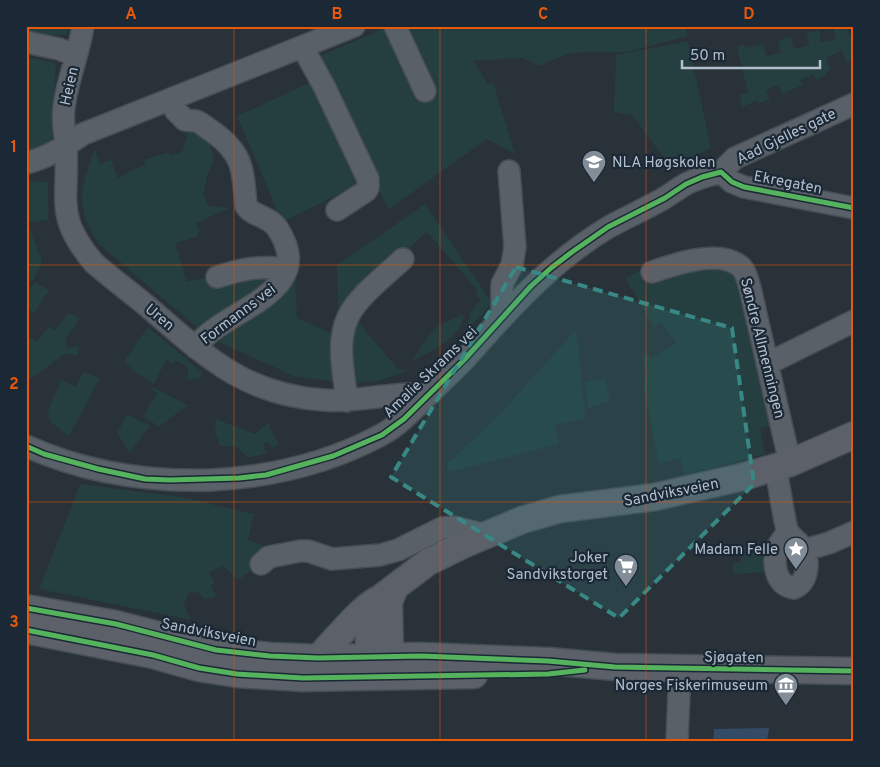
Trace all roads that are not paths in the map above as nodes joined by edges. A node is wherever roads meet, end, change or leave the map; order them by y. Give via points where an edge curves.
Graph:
1 (83, 26) edge
2 (354, 26) edge
3 (395, 26) edge
4 (26, 42) edge
5 (304, 47) junction
6 (76, 56) junction
7 (425, 91) dead end
8 (170, 99) junction
9 (854, 104) edge
10 (66, 146) junction
11 (26, 163) edge
12 (509, 170) dead end
13 (720, 172) junction
14 (854, 208) edge
15 (337, 210) dead end
16 (403, 259) dead end
17 (287, 269) junction
18 (652, 272) dead end
19 (217, 277) dead end
20 (502, 317) junction
21 (854, 321) edge
22 (196, 348) junction
23 (767, 364) junction
24 (429, 394) junction
25 (347, 401) junction
26 (854, 435) edge
27 (26, 446) edge
28 (783, 465) junction
29 (788, 532) junction
30 (854, 532) edge
31 (484, 535) junction
32 (804, 550) junction
33 (260, 564) dead end
34 (386, 594) junction
35 (26, 608) edge
36 (26, 630) edge
37 (318, 658) junction
38 (379, 664) junction
39 (680, 668) junction
40 (854, 671) edge
41 (677, 741) edge

1 - 6 street, Heien
2 - 5 street
3 - 7 street
4 - 6 street
5 - 8 street
5 - 15 street via 368,179 366,191
6 - 10 street, Heien via 64,108
8 - 10 street via 83,134
8 - 17 street, Formanns vei via 186,121 198,122 232,148 243,171 246,206 278,228 287,248
9 - 13 street, Aad Gjelles gate via 735,158
10 - 11 street via 41,160
10 - 22 street, Uren via 66,215 80,247 113,280
12 - 20 street via 515,247 512,265 502,284
13 - 14 street, Ekregaten via 744,187
13 - 20 street, Amalie Skrams vei via 686,184 591,238 551,268
16 - 25 street via 366,294 348,317 342,346
17 - 19 street via 271,266 248,268
17 - 22 street, Formanns vei via 273,291 206,336
18 - 23 street, Søndre Allmenningen via 698,260 731,261 740,267 750,288
20 - 24 street, Amalie Skrams vei
21 - 23 street
22 - 25 street, Uren via 227,370 281,394
23 - 28 street, Søndre Allmenningen
24 - 25 street, Uren
24 - 27 street, Amalie Skrams vei via 382,435 333,456 266,475 196,480 145,479 69,462
26 - 28 main road, Sandviksveien
28 - 29 street, Søndre Allmenningen
28 - 31 main road, Sandviksveien via 655,497 560,509
29 - 32 street
29 - 32 street via 777,548 776,556 778,576 786,586 794,588 802,584 806,564
30 - 32 street
31 - 33 street via 454,527 442,528 398,550 380,555 332,559 300,551 269,557
31 - 34 main road, Sandviksveien via 428,562
34 - 37 main road, Sandviksveien via 370,604
34 - 38 main road via 389,602
35 - 37 main road, Sandviksveien via 116,624 216,650
36 - 38 main road via 237,674 303,678
37 - 38 main road, Sandviksveien
38 - 39 main road, Sjøgaten via 548,674 615,667
39 - 40 main road, Sjøgaten
39 - 41 street

